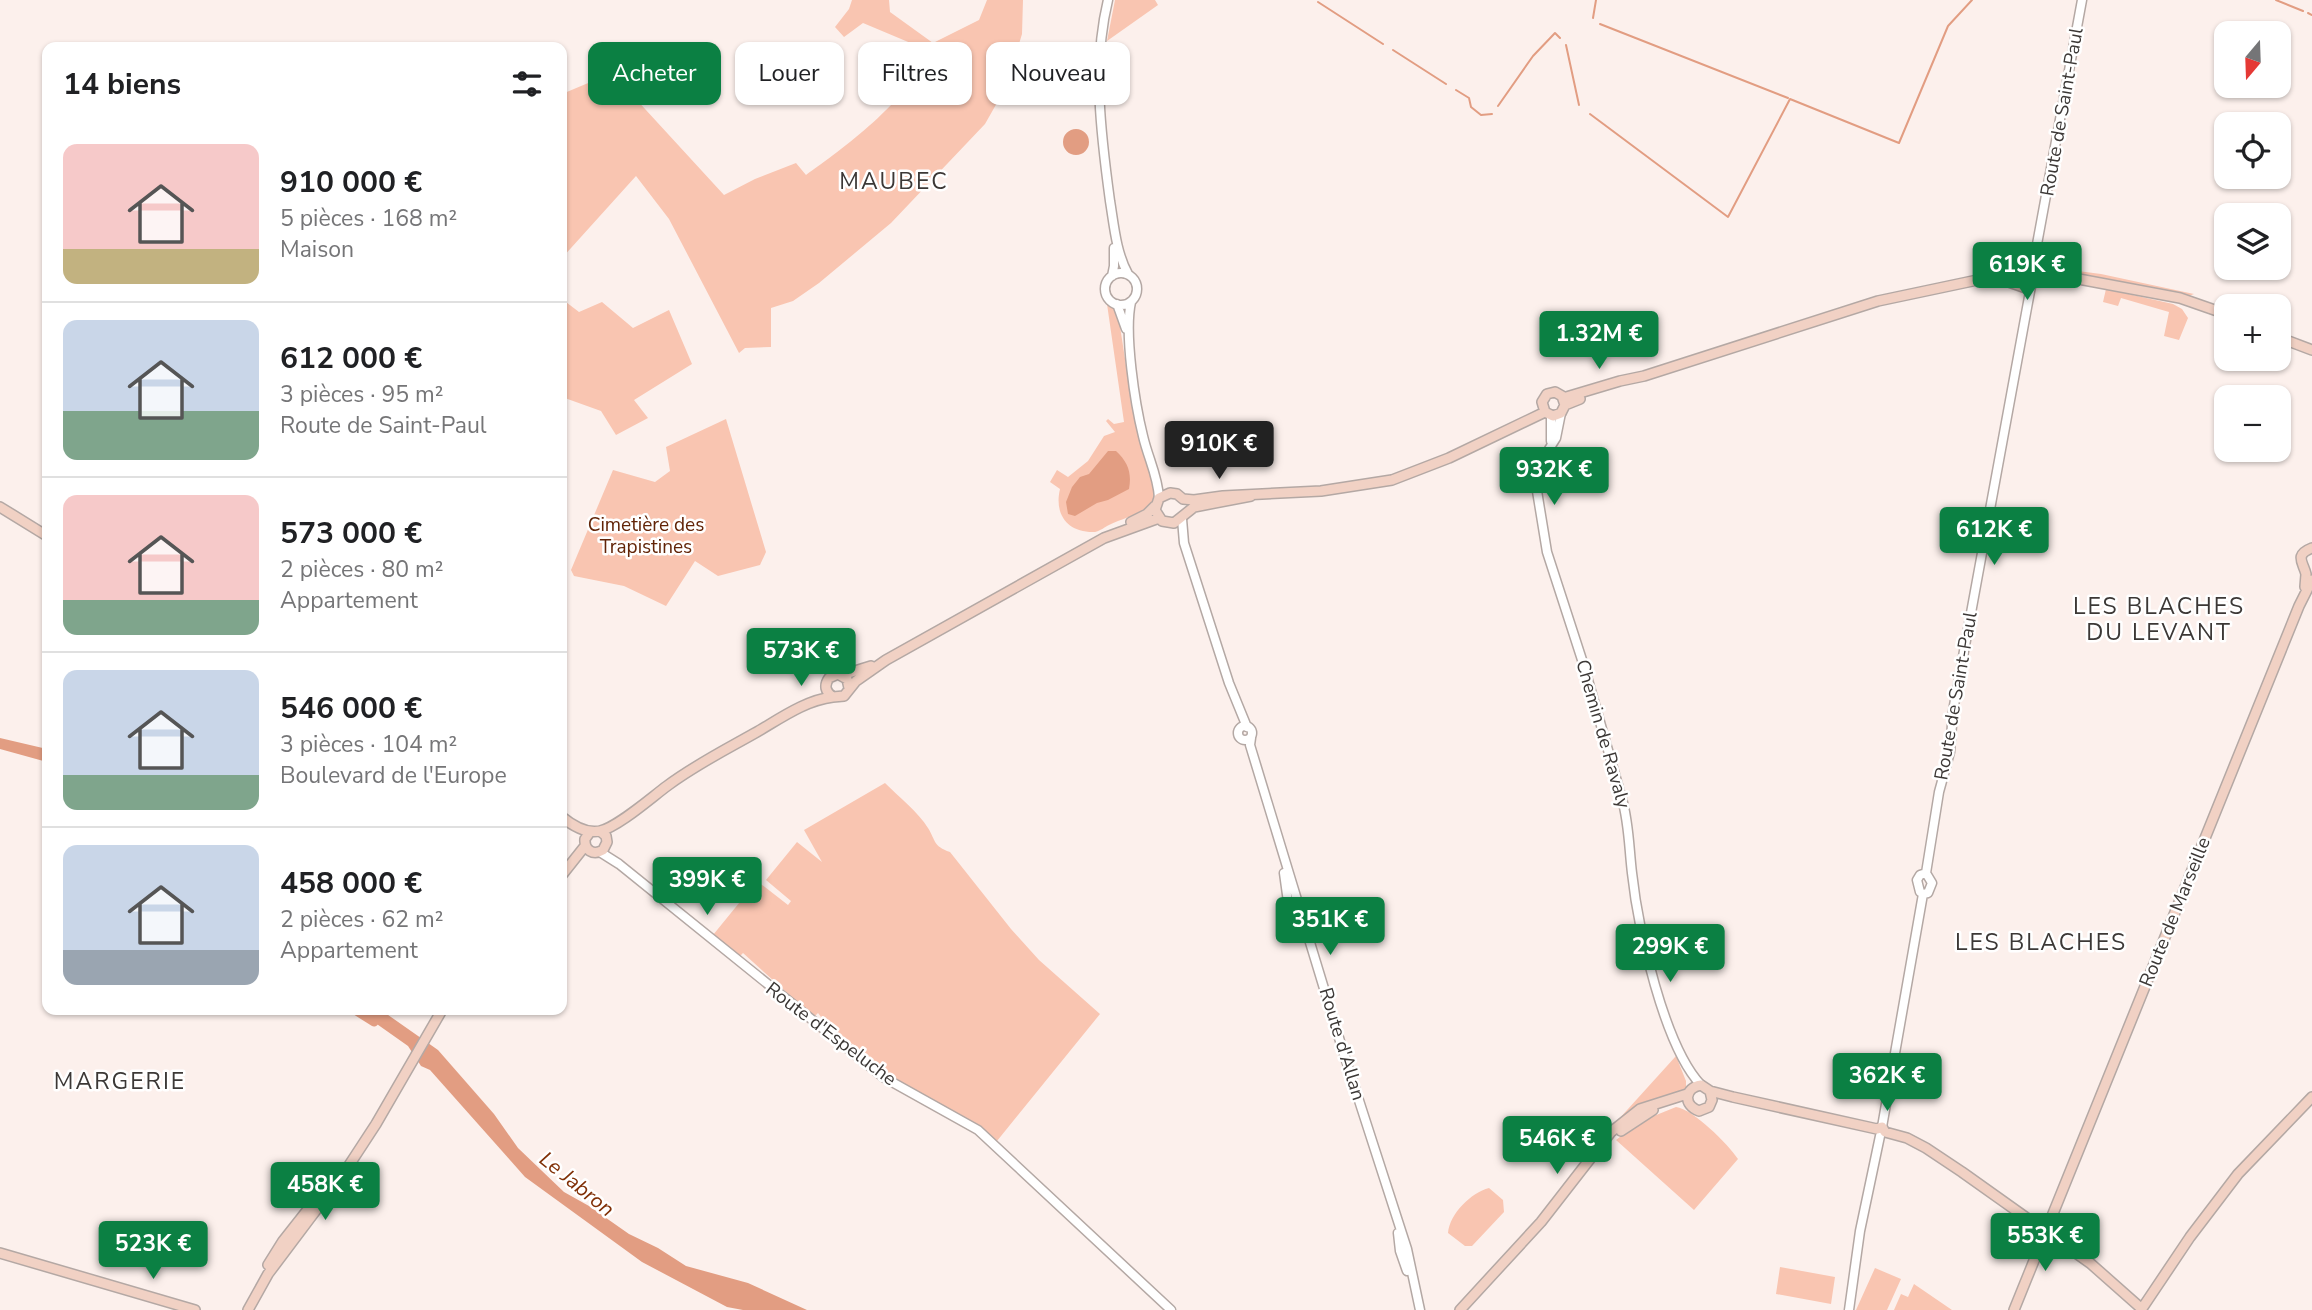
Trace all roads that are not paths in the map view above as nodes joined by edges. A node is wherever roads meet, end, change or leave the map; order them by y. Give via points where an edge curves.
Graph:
1 (1108, 0) edge
2 (2082, 0) edge
3 (2042, 225) junction
4 (1115, 231) junction
5 (2023, 263) junction
6 (2035, 269) junction
7 (2013, 271) junction
8 (1128, 274) junction
9 (1112, 276) junction
10 (2076, 280) junction
11 (1969, 282) junction
12 (2033, 284) junction
13 (2018, 285) junction
14 (1131, 302) junction
15 (1117, 304) junction
16 (2026, 311) junction
17 (2214, 311) edge
18 (1129, 339) junction
19 (2291, 342) edge
20 (2309, 348) edge
21 (1563, 405) junction
22 (1546, 411) junction
23 (1551, 444) junction
24 (1156, 475) junction
25 (1170, 493) junction
26 (1251, 496) junction
27 (1183, 499) junction
28 (1157, 502) junction
29 (0, 507) edge
30 (1184, 516) junction
31 (1159, 518) junction
32 (1170, 524) junction
33 (42, 533) edge
34 (1104, 538) junction
35 (1184, 543) junction
36 (2312, 548) edge
37 (2310, 575) edge
38 (886, 660) junction
39 (842, 675) junction
40 (825, 684) junction
41 (849, 688) junction
42 (833, 697) junction
43 (794, 711) junction
44 (567, 821) edge
45 (596, 842) junction
46 (567, 870) edge
47 (439, 1015) edge
48 (1683, 1059) junction
49 (1706, 1088) junction
50 (1688, 1096) junction
51 (1733, 1097) junction
52 (2312, 1097) edge
53 (1711, 1104) junction
54 (1881, 1131) junction
55 (2045, 1232) junction
56 (0, 1253) edge
57 (102, 1282) junction
58 (181, 1310) edge
59 (195, 1310) edge
60 (245, 1310) edge
61 (1171, 1310) edge
62 (1418, 1310) edge
63 (1460, 1310) edge
64 (1468, 1310) edge
65 (1849, 1310) edge
66 (2014, 1310) edge
67 (2142, 1310) edge

1 - 4 street via 1101,43 1100,106
2 - 3 street, Route de Saint-Paul
3 - 5 street, Route de Saint-Paul
3 - 6 street, Route de Saint-Paul
4 - 8 street
4 - 9 street
5 - 6 main road
5 - 7 main road
6 - 10 main road
6 - 12 main road
7 - 11 main road
7 - 13 main road via 2012,279
8 - 9 street
8 - 14 street via 1137,286
9 - 15 street via 1105,291
10 - 12 main road
10 - 17 main road via 2180,298
11 - 13 main road via 1997,280
11 - 21 main road via 1878,301
12 - 13 main road
12 - 16 street, Route de Saint-Paul
13 - 16 street, Route de Saint-Paul
14 - 15 street
14 - 18 street
15 - 18 street
16 - 54 street, Route de Saint-Paul via 1955,699 1950,752 1937,799 1926,873 1917,880 1923,894
18 - 24 street via 1143,437
19 - 20 main road
21 - 22 main road
21 - 22 main road via 1558,393 1550,393 1543,397
21 - 23 street, Chemin de Ravaly
22 - 23 street via 1553,427
22 - 26 main road via 1402,477 1371,485
23 - 48 street, Chemin de Ravaly via 1536,470 1547,552 1628,820 1637,905 1652,974
24 - 25 street
24 - 28 street
25 - 27 main road
25 - 28 main road
26 - 27 main road
26 - 30 main road via 1195,507
27 - 30 main road
28 - 31 main road
28 - 34 main road via 1147,514
29 - 33 main road
30 - 32 main road
30 - 35 street
31 - 32 main road
31 - 34 main road
32 - 35 street
34 - 38 main road
35 - 62 street, Route d'Allan via 1244,727 1252,731 1247,739 1407,1249
36 - 37 main road, Route de Marseille via 2301,557 2301,565
37 - 55 main road, Route de Marseille
38 - 39 main road
38 - 41 main road
39 - 40 main road via 832,676
39 - 41 main road
40 - 42 main road
40 - 43 main road
41 - 42 main road via 844,696
42 - 43 main road
43 - 45 main road via 694,767
44 - 45 main road, Route d'Espeluche
45 - 46 main road
45 - 61 street, Route d'Espeluche via 883,1077 978,1130
47 - 60 main road via 366,1140
48 - 49 street, Chemin de Ravaly
48 - 50 street, Chemin de Ravaly
49 - 50 main road
49 - 51 main road
49 - 53 main road
50 - 53 main road via 1699,1111
50 - 63 main road via 1640,1109 1611,1132 1541,1222
50 - 64 main road via 1655,1109 1615,1136 1536,1237
51 - 53 main road
51 - 54 main road
52 - 67 main road via 2238,1174
54 - 55 main road via 1907,1138 1943,1158
54 - 65 street
55 - 66 main road, Route de Marseille
55 - 67 main road via 2090,1263
56 - 57 main road
57 - 58 main road
57 - 59 main road

